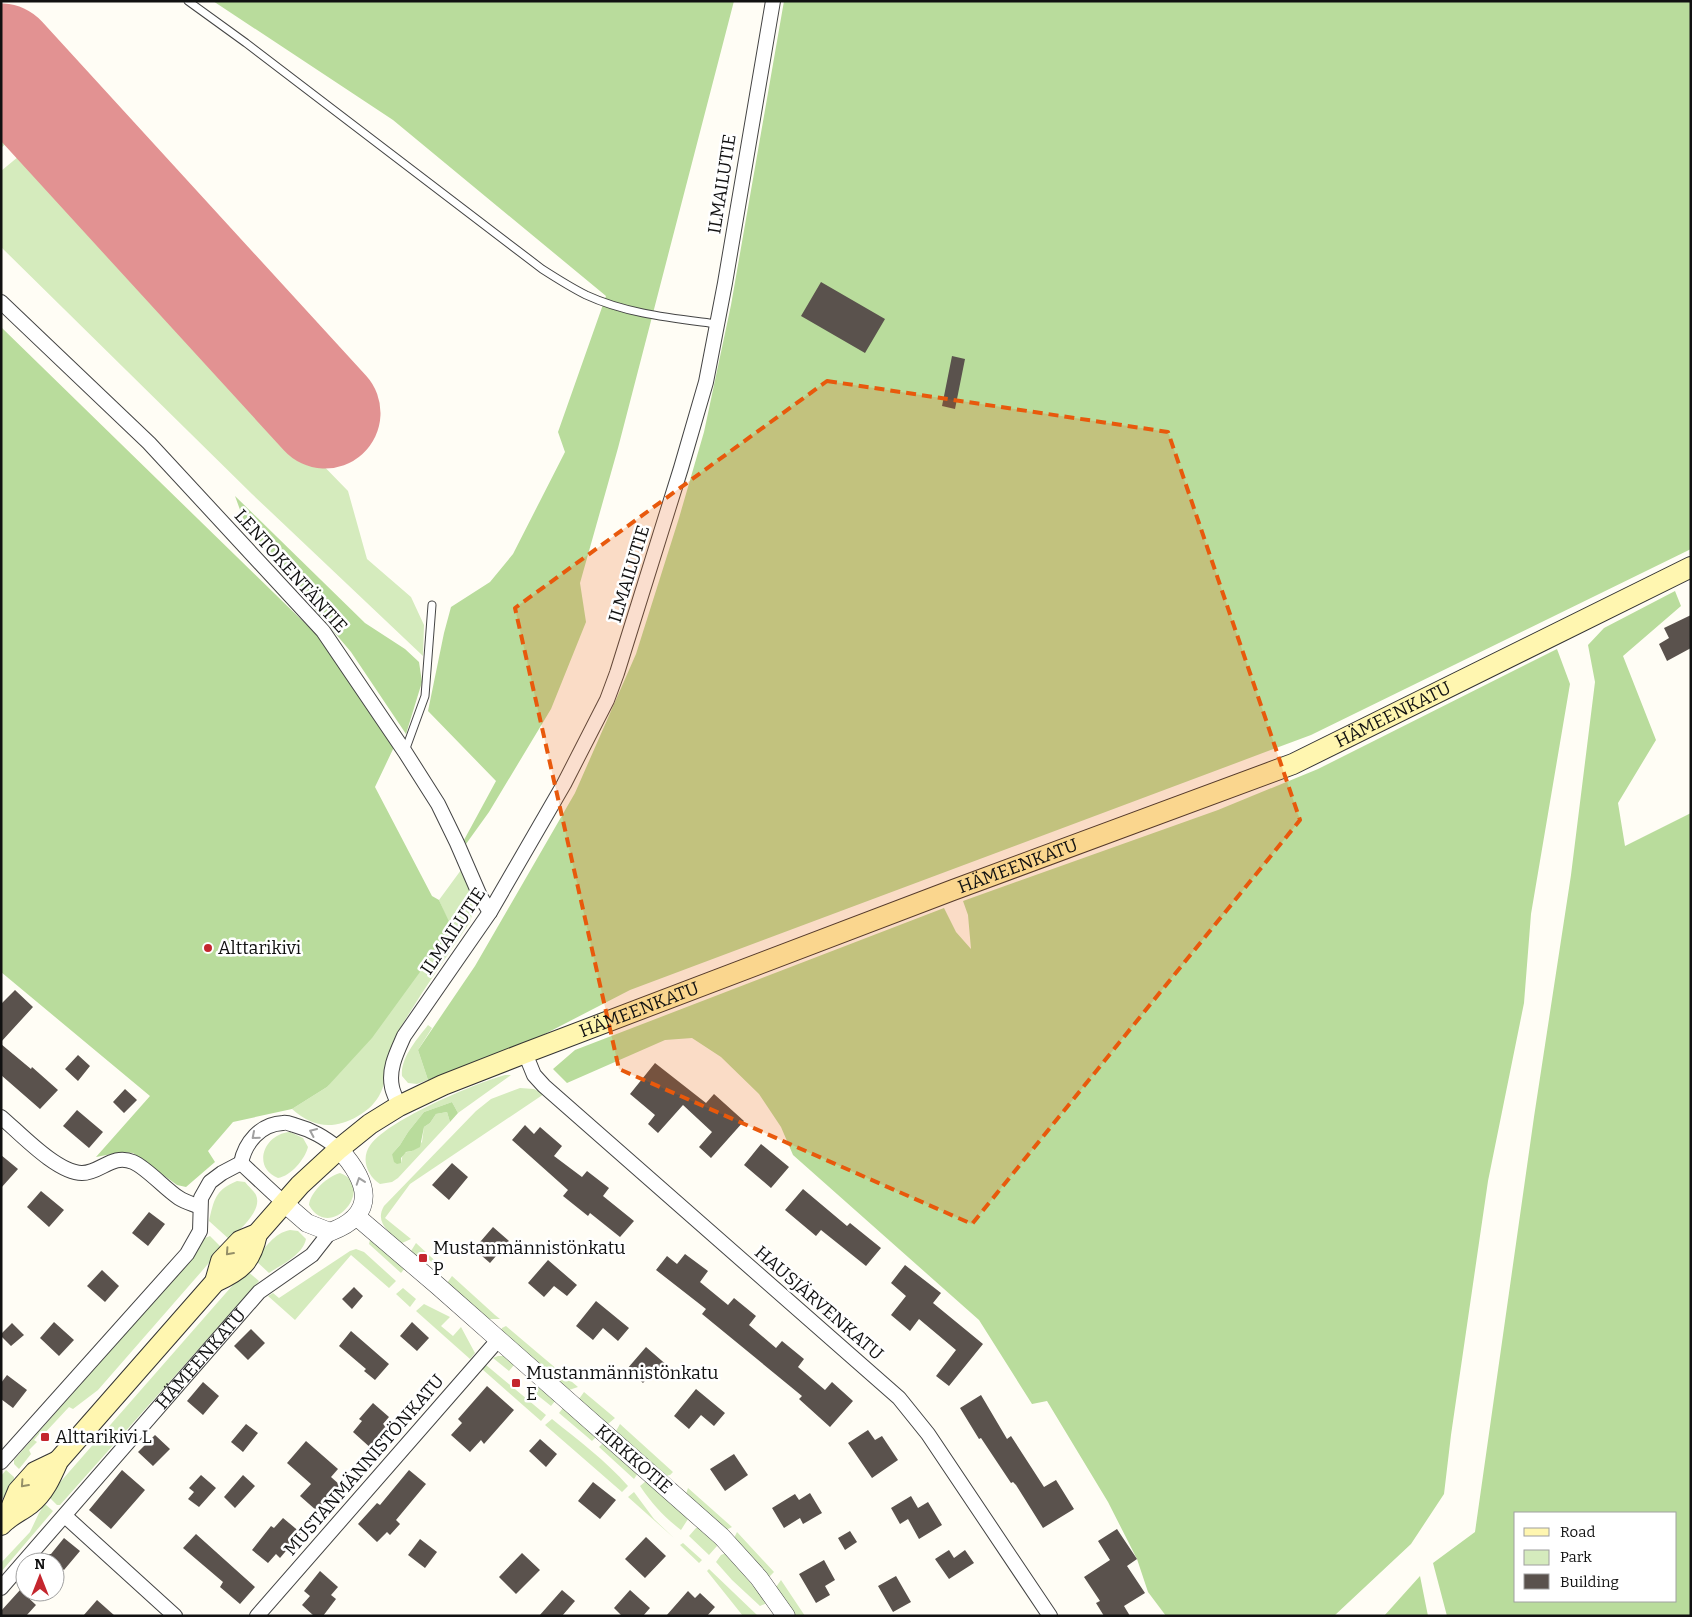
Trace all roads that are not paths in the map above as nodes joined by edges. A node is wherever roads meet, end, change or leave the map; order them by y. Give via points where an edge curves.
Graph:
1 (188, 1) edge
2 (773, 1) edge
3 (1, 302) edge
4 (717, 324) junction
5 (1691, 567) edge
6 (432, 606) dead end
7 (405, 752) junction
8 (490, 912) junction
9 (525, 1053) junction
10 (399, 1106) junction
11 (1, 1117) edge
12 (338, 1149) junction
13 (241, 1163) junction
14 (284, 1203) junction
15 (200, 1207) junction
16 (356, 1216) junction
17 (330, 1232) junction
18 (498, 1340) junction
19 (2, 1460) edge
20 (65, 1516) junction
21 (4, 1522) edge
22 (1, 1588) edge
23 (175, 1616) edge
24 (257, 1616) edge
25 (786, 1616) edge
26 (1050, 1616) edge

1 - 4 lane via 542,269 586,295 626,310
2 - 4 street, ILMAILUTIE
3 - 7 street, LENTOKENTÄNTIE via 149,443 323,631
4 - 8 street, ILMAILUTIE via 706,382 687,449 607,700 564,784
5 - 9 main road, HÄMEENKATU via 1293,764
6 - 7 lane via 425,696
7 - 8 street, LENTOKENTÄNTIE via 438,804
8 - 10 street, ILMAILUTIE via 404,1036 395,1055 392,1086
9 - 10 main road, HÄMEENKATU via 443,1084
9 - 26 street, HAUSJÄRVENKATU via 534,1075 544,1086 899,1398 928,1434
10 - 12 main road, HÄMEENKATU
11 - 15 street via 67,1170 83,1173 112,1161 135,1162 180,1199
12 -> 13 street via 310,1130 283,1122 268,1127 249,1141
12 - 14 main road, HÄMEENKATU
16 -> 12 street via 364,1201 361,1181 354,1165
13 - 14 street
13 - 15 street via 210,1182
14 - 17 street via 307,1223
14 - 21 main road, HÄMEENKATU via 257,1234 253,1251 234,1273 216,1282 58,1461 35,1472 18,1491
15 - 19 street via 200,1231 187,1254
16 - 17 street, HÄMEENKATU via 345,1226
16 - 18 street, KIRKKOTIE
17 - 20 street, HÄMEENKATU via 312,1255 259,1292
18 - 24 street, MUSTANMÄNNISTÖNKATU
18 - 25 street, KIRKKOTIE via 722,1537 759,1578
20 - 22 street, HÄMEENKATU
20 - 23 street

